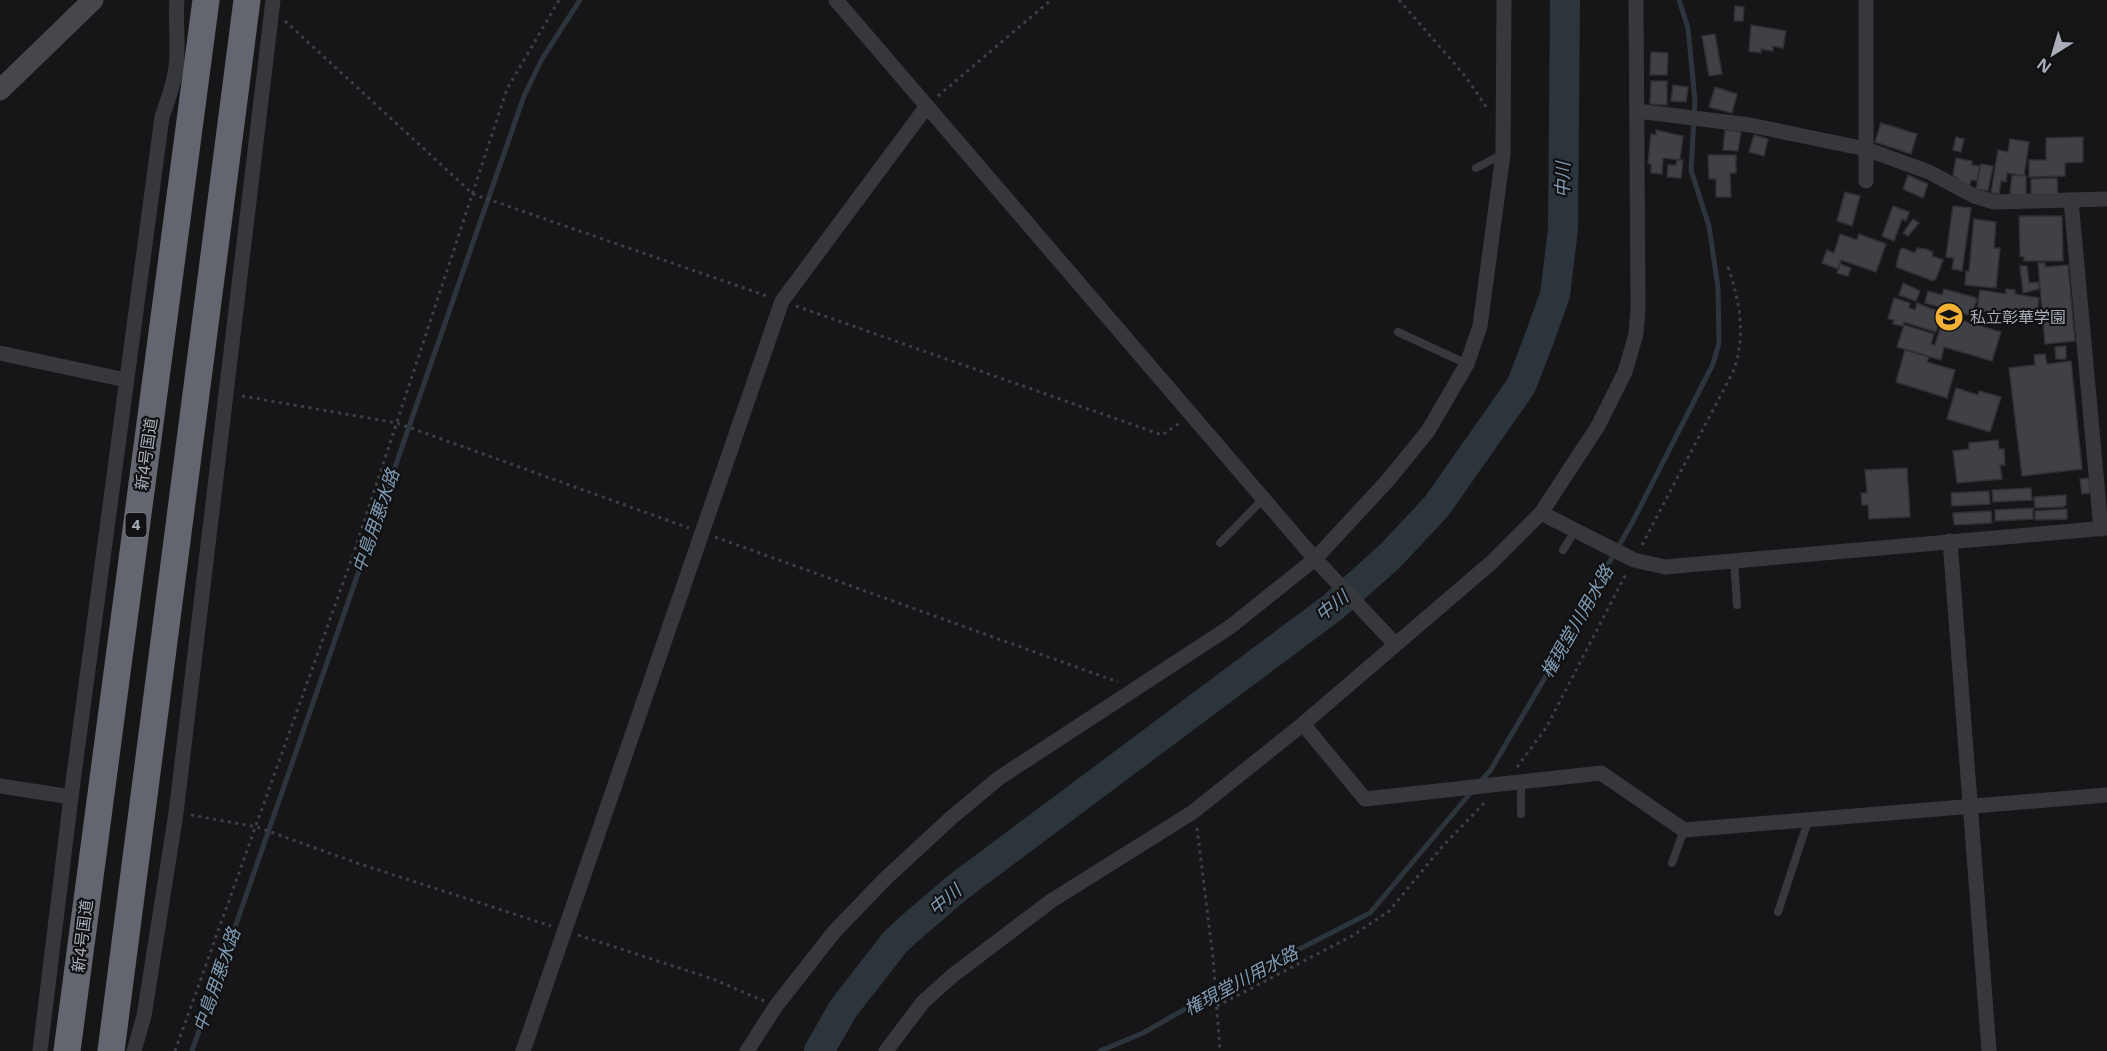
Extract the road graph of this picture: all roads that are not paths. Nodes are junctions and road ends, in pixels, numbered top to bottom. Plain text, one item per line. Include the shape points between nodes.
1 (93, 0) edge
2 (177, 0) edge
3 (206, 0) edge
4 (247, 0) edge
5 (836, 0) edge
6 (1504, 0) edge
7 (1636, 0) edge
8 (1866, 0) edge
9 (273, 5) edge
10 (186, 66) junction
11 (0, 90) edge
12 (927, 106) junction
13 (1637, 111) junction
14 (1866, 149) junction
15 (1503, 154) junction
16 (1476, 168) dead end
17 (1866, 181) dead end
18 (2107, 199) edge
19 (2071, 200) junction
20 (1398, 332) dead end
21 (0, 354) edge
22 (1467, 364) junction
23 (126, 380) junction
24 (1263, 499) junction
25 (1541, 513) junction
26 (2104, 528) edge
27 (1575, 531) junction
28 (1950, 541) junction
29 (1220, 543) dead end
30 (1563, 550) dead end
31 (1734, 561) junction
32 (1320, 564) junction
33 (1737, 604) dead end
34 (1390, 639) junction
35 (1303, 724) junction
36 (1521, 782) junction
37 (0, 786) edge
38 (2107, 795) edge
39 (70, 797) junction
40 (1972, 805) junction
41 (1521, 814) dead end
42 (1808, 821) junction
43 (1684, 830) junction
44 (1672, 863) dead end
45 (1778, 912) dead end
46 (40, 1051) edge
47 (67, 1051) edge
48 (111, 1051) edge
49 (134, 1051) edge
50 (523, 1051) edge
51 (747, 1051) edge
52 (886, 1051) edge
53 (1989, 1051) edge

1 - 11 main road
2 - 10 street via 175,22
3 - 10 highway, 新4号国道 / 4
4 - 48 highway
5 - 12 street
6 - 15 street
7 - 13 street
8 - 14 street
9 - 49 street via 176,813 144,1016
10 - 23 street via 162,117
10 - 47 highway, 新4号国道 / 4
12 - 24 street
12 - 50 street via 782,301
13 - 14 street via 1750,125
13 - 25 street via 1636,334 1617,392
14 - 17 street
14 - 19 street via 1994,202
15 - 16 lane
15 - 22 street via 1480,326
18 - 19 street
19 - 26 street
20 - 22 lane
21 - 23 street
22 - 32 street via 1422,439
23 - 39 street
24 - 29 lane
24 - 32 street
25 - 27 street
25 - 34 street via 1492,562
26 - 28 street
27 - 30 lane
27 - 31 street via 1634,560 1665,567
28 - 31 street
28 - 40 street
31 - 33 lane
32 - 34 street
32 - 51 street via 999,778 951,818 834,932 776,1006
34 - 35 street
35 - 36 street via 1365,799
35 - 52 street via 1193,812 1051,901 952,976 923,1002
36 - 41 lane
36 - 43 street via 1601,773
37 - 39 street
38 - 40 street
39 - 46 street
40 - 42 street
40 - 53 street
42 - 43 street
42 - 45 lane
43 - 44 lane

